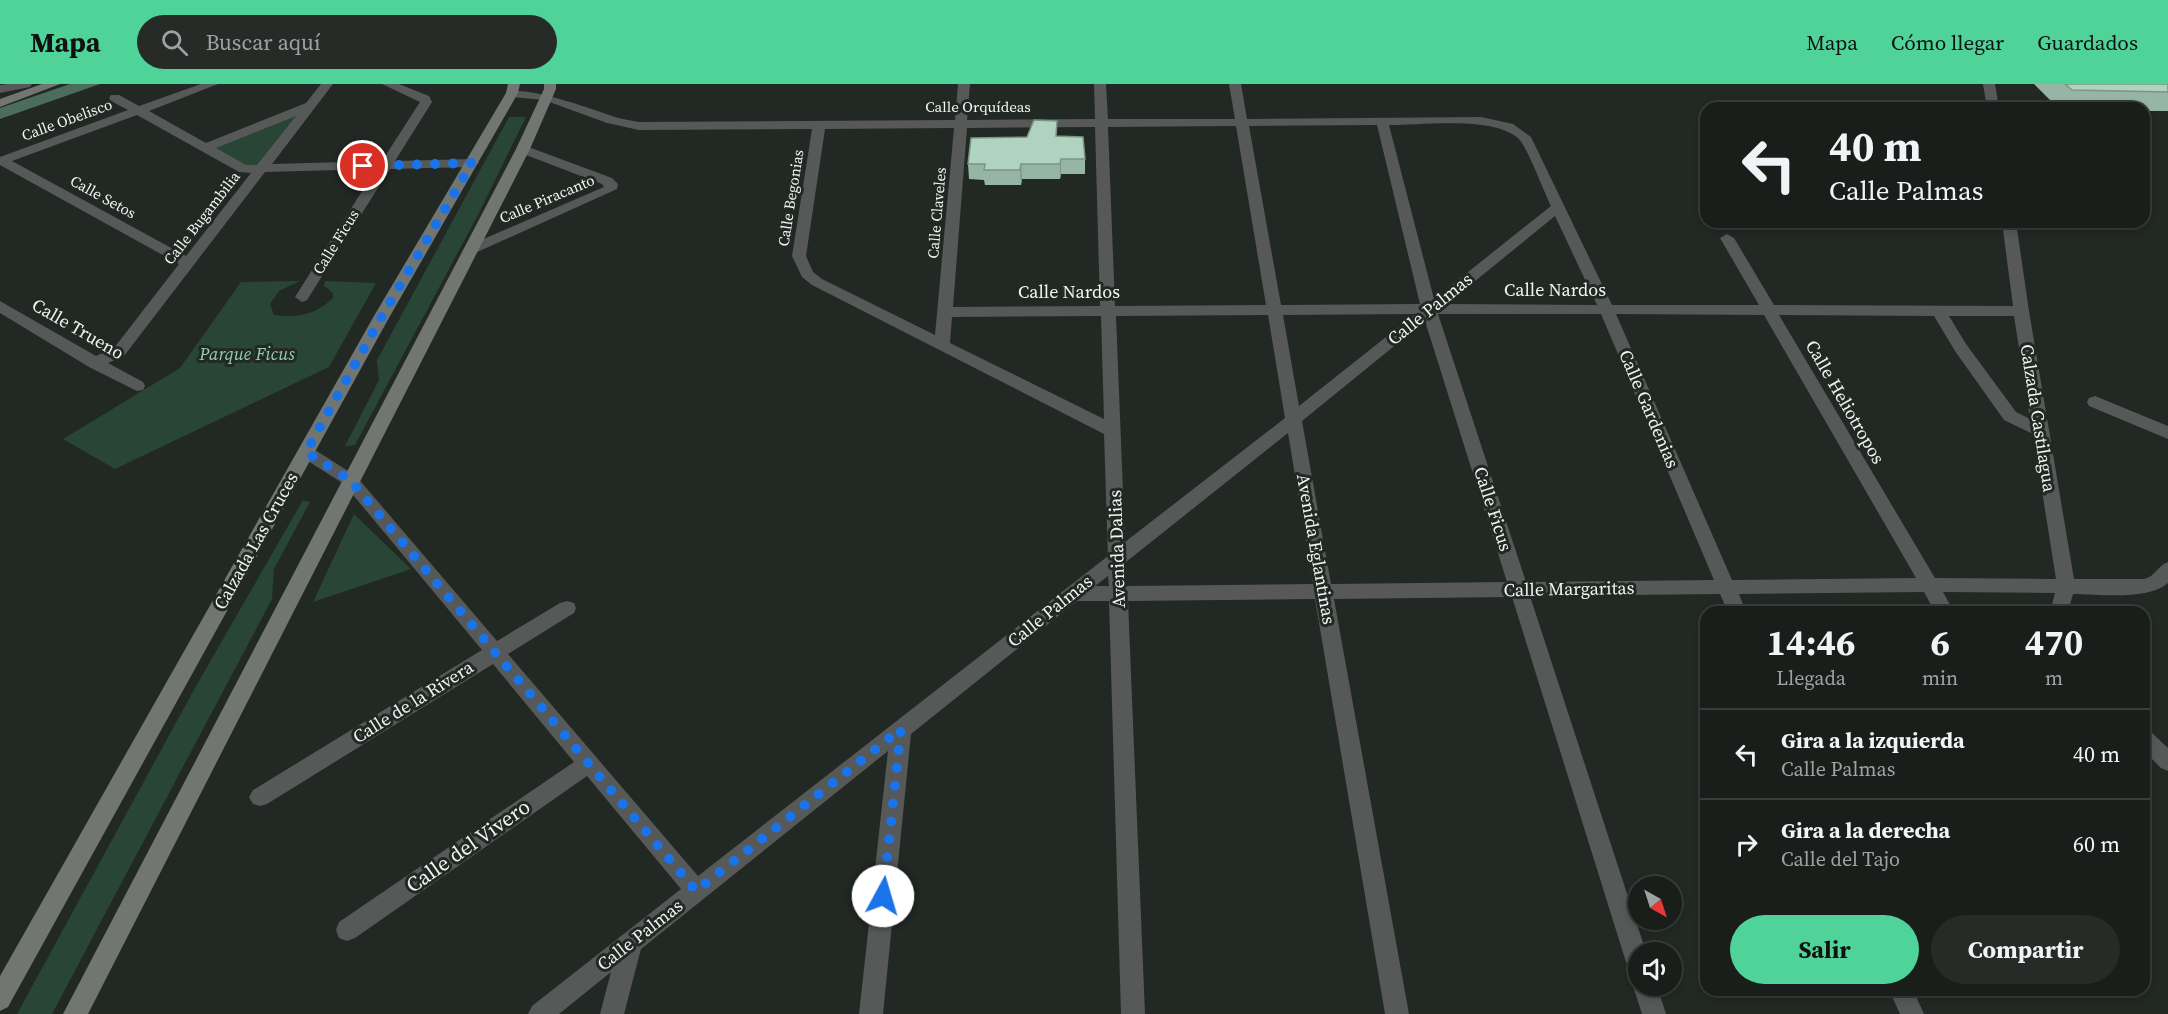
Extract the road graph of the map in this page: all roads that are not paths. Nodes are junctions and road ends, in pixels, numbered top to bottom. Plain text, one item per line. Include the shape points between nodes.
1 (26, 84) edge
2 (54, 84) edge
3 (212, 84) edge
4 (327, 84) edge
5 (388, 84) edge
6 (964, 84) edge
7 (1100, 84) edge
8 (1235, 84) edge
9 (1989, 84) edge
10 (513, 88) edge
11 (0, 89) edge
12 (548, 90) edge
13 (115, 98) dead end
14 (1992, 102) edge
15 (0, 103) edge
16 (310, 105) junction
17 (138, 111) junction
18 (1242, 122) junction
19 (1383, 122) junction
20 (1101, 123) junction
21 (960, 124) junction
22 (819, 125) junction
23 (1519, 132) joint
24 (205, 148) junction
25 (523, 148) junction
26 (1, 161) edge
27 (472, 163) junction
28 (384, 166) junction
29 (261, 170) junction
30 (1558, 207) junction
31 (2010, 228) edge
32 (1727, 238) dead end
33 (470, 250) junction
34 (188, 263) junction
35 (302, 297) dead end
36 (0, 306) edge
37 (1429, 309) junction
38 (1274, 310) junction
39 (1607, 310) junction
40 (1108, 311) junction
41 (1770, 311) junction
42 (1939, 311) junction
43 (2021, 311) junction
44 (945, 312) junction
45 (942, 345) junction
46 (95, 363) junction
47 (137, 386) dead end
48 (2095, 402) dead end
49 (1293, 420) junction
50 (2039, 430) junction
51 (1113, 431) junction
52 (2168, 433) edge
53 (306, 452) junction
54 (350, 480) junction
55 (1116, 558) junction
56 (2168, 569) edge
57 (1930, 585) junction
58 (2066, 586) junction
59 (1726, 587) junction
60 (1519, 589) junction
61 (1323, 592) junction
62 (1071, 594) junction
63 (1119, 594) junction
64 (1734, 606) edge
65 (1942, 606) edge
66 (2061, 606) edge
67 (567, 608) dead end
68 (495, 652) junction
69 (901, 729) junction
70 (2150, 744) edge
71 (2168, 762) edge
72 (589, 763) junction
73 (260, 797) dead end
74 (696, 891) junction
75 (347, 930) dead end
76 (631, 942) junction
77 (1632, 942) edge
78 (1648, 996) edge
79 (1904, 996) edge
80 (0, 999) edge
81 (75, 1014) edge
82 (540, 1014) edge
83 (612, 1014) edge
84 (871, 1014) edge
85 (1133, 1014) edge
86 (1397, 1014) edge
87 (1654, 1014) edge
88 (1912, 1014) edge

1 - 11 street
2 - 15 street
3 - 17 street, Calle Obelisco
4 - 16 street, Calle Bugambilia
5 - 28 street, Calle Ficus via 426,102
6 - 21 street, Calle Claveles
7 - 20 street, Avenida Dalias
8 - 18 street, Avenida Eglantinas
9 - 14 street
10 - 12 street, Calle Orquídeas
10 - 27 street, Calzada Las Cruces
12 - 22 street, Calle Orquídeas via 611,120 639,126
12 - 25 street
13 - 17 street
16 - 24 street
16 - 29 street, Calle Bugambilia
17 - 24 street
17 - 26 street, Calle Obelisco
18 - 19 street, Calle Orquídeas
18 - 20 street, Calle Orquídeas
18 - 38 street, Avenida Eglantinas
19 - 23 street, Calle Orquídeas via 1481,121
19 - 37 street, Calle Ficus
20 - 21 street, Calle Orquídeas
20 - 40 street, Avenida Dalias
21 - 22 street, Calle Orquídeas
21 - 44 street, Calle Claveles
22 - 45 street, Calle Begonias via 799,256 807,274
23 - 30 street, Calle Gardenias via 1525,137
24 - 29 street via 237,166
25 - 33 street
25 - 33 street, Calle Piracanto via 607,181 610,189
26 - 34 street, Calle Setos
27 - 28 street
27 - 53 street, Calzada Las Cruces
28 - 29 street
28 - 35 street, Calle Ficus
29 - 34 street, Calle Bugambilia
30 - 37 street, Calle Palmas
30 - 39 street, Calle Gardenias
31 - 43 street, Calzada Castilagua
32 - 41 street, Calle Heliotropos
33 - 54 street
34 - 46 street, Calle Bugambilia via 119,352
36 - 46 street, Calle Trueno
37 - 38 street, Calle Nardos
37 - 39 street, Calle Nardos
37 - 49 street, Calle Palmas
37 - 60 street, Calle Ficus
38 - 40 street, Calle Nardos
38 - 49 street, Avenida Eglantinas
39 - 41 street, Calle Nardos
39 - 59 street, Calle Gardenias
40 - 44 street, Calle Nardos
40 - 51 street, Avenida Dalias
41 - 42 street, Calle Nardos
41 - 57 street, Calle Heliotropos
42 - 43 street, Calle Nardos
42 - 50 street via 2010,416
43 - 50 street, Calzada Castilagua
44 - 45 street, Calle Claveles
45 - 51 street
46 - 47 street, Calle Trueno
48 - 52 street
49 - 55 street, Calle Palmas
49 - 61 street, Avenida Eglantinas
50 - 58 street, Calzada Castilagua
51 - 55 street, Avenida Dalias
53 - 54 street
53 - 80 street, Calzada Las Cruces
54 - 68 street
54 - 81 street
55 - 62 street, Calle Palmas
55 - 63 street, Avenida Dalias
56 - 58 street, Calle Margaritas via 2154,585
57 - 58 street, Calle Margaritas
57 - 59 street, Calle Margaritas
57 - 65 street, Calle Heliotropos
58 - 66 street, Calzada Castilagua
59 - 60 street, Calle Margaritas
59 - 64 street, Calle Gardenias
60 - 61 street, Calle Margaritas
60 - 77 street, Calle Ficus
61 - 63 street, Calle Margaritas
61 - 86 street, Avenida Eglantinas
62 - 63 street, Calle Margaritas
62 - 69 street, Calle Palmas
63 - 85 street, Avenida Dalias
67 - 68 street, Calle de la Rivera
68 - 72 street
68 - 73 street, Calle de la Rivera
69 - 74 street, Calle Palmas
69 - 84 street
70 - 71 street
72 - 74 street
72 - 75 street, Calle del Vivero
74 - 76 street, Calle Palmas
76 - 82 street, Calle Palmas
76 - 83 street
78 - 87 street
79 - 88 street

